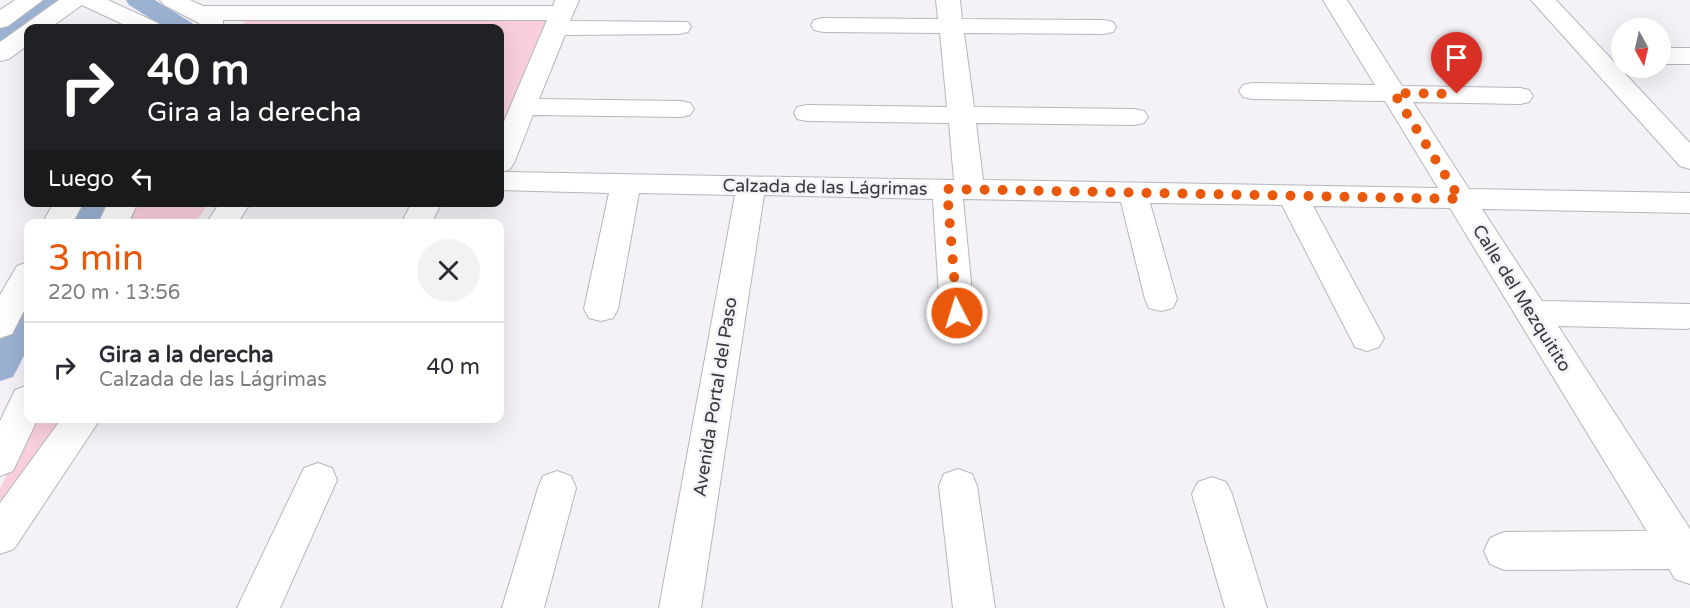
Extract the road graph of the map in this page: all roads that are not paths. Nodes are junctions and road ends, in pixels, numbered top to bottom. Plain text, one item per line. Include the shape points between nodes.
1 (31, 0) edge
2 (74, 0) edge
3 (88, 0) edge
4 (1335, 0) edge
5 (1543, 0) edge
6 (326, 7) edge
7 (485, 7) edge
8 (192, 10) edge
9 (950, 13) edge
10 (561, 14) edge
11 (0, 21) edge
12 (41, 24) edge
13 (140, 24) edge
14 (823, 25) dead end
15 (679, 27) dead end
16 (1104, 27) dead end
17 (24, 37) edge
18 (0, 54) edge
19 (1593, 55) junction
20 (1611, 55) edge
21 (1671, 56) edge
22 (1690, 56) edge
23 (1252, 91) dead end
24 (1394, 93) junction
25 (1520, 96) dead end
26 (523, 107) junction
27 (681, 109) dead end
28 (807, 113) dead end
29 (962, 117) junction
30 (1134, 117) dead end
31 (504, 153) edge
32 (1690, 160) edge
33 (504, 181) edge
34 (626, 183) junction
35 (750, 186) junction
36 (958, 190) junction
37 (1133, 193) junction
38 (1292, 195) junction
39 (1460, 199) junction
40 (1690, 203) edge
41 (24, 281) edge
42 (1161, 299) dead end
43 (601, 309) dead end
44 (957, 313) dead end
45 (1532, 313) junction
46 (1687, 316) dead end
47 (0, 325) edge
48 (1367, 338) dead end
49 (24, 409) edge
50 (79, 423) edge
51 (0, 460) edge
52 (318, 480) dead end
53 (958, 486) dead end
54 (557, 488) dead end
55 (1212, 494) dead end
56 (0, 536) edge
57 (1504, 551) dead end
58 (1687, 555) edge
59 (258, 608) edge
60 (523, 608) edge
61 (681, 608) edge
62 (974, 608) edge
63 (1246, 608) edge

1 - 11 street
2 - 12 street
3 - 13 street
4 - 24 street, Calle del Mezquitito
5 - 19 street
6 - 7 street
6 - 8 street
7 - 10 street
9 - 14 street
9 - 16 street
9 - 29 street
10 - 15 street
10 - 26 street
17 - 18 street
19 - 20 street
19 - 32 street
21 - 22 street
23 - 24 street
24 - 25 street
24 - 39 street, Calle del Mezquitito
26 - 27 street
26 - 31 street
28 - 29 street
29 - 30 street
29 - 36 street
33 - 34 street, Calzada de las Lágrimas
34 - 35 street, Calzada de las Lágrimas
34 - 43 street
35 - 36 street, Calzada de las Lágrimas
35 - 61 street, Avenida Portal del Paso
36 - 37 street, Calzada de las Lágrimas
36 - 44 street
37 - 38 street, Calzada de las Lágrimas
37 - 42 street
38 - 39 street, Calzada de las Lágrimas
38 - 48 street
39 - 40 street, Calzada de las Lágrimas
39 - 45 street, Calle del Mezquitito
41 - 47 street
45 - 46 street
45 - 58 street, Calle del Mezquitito
49 - 51 street
50 - 56 street
52 - 59 street
53 - 62 street
54 - 60 street
55 - 63 street
57 - 58 street

